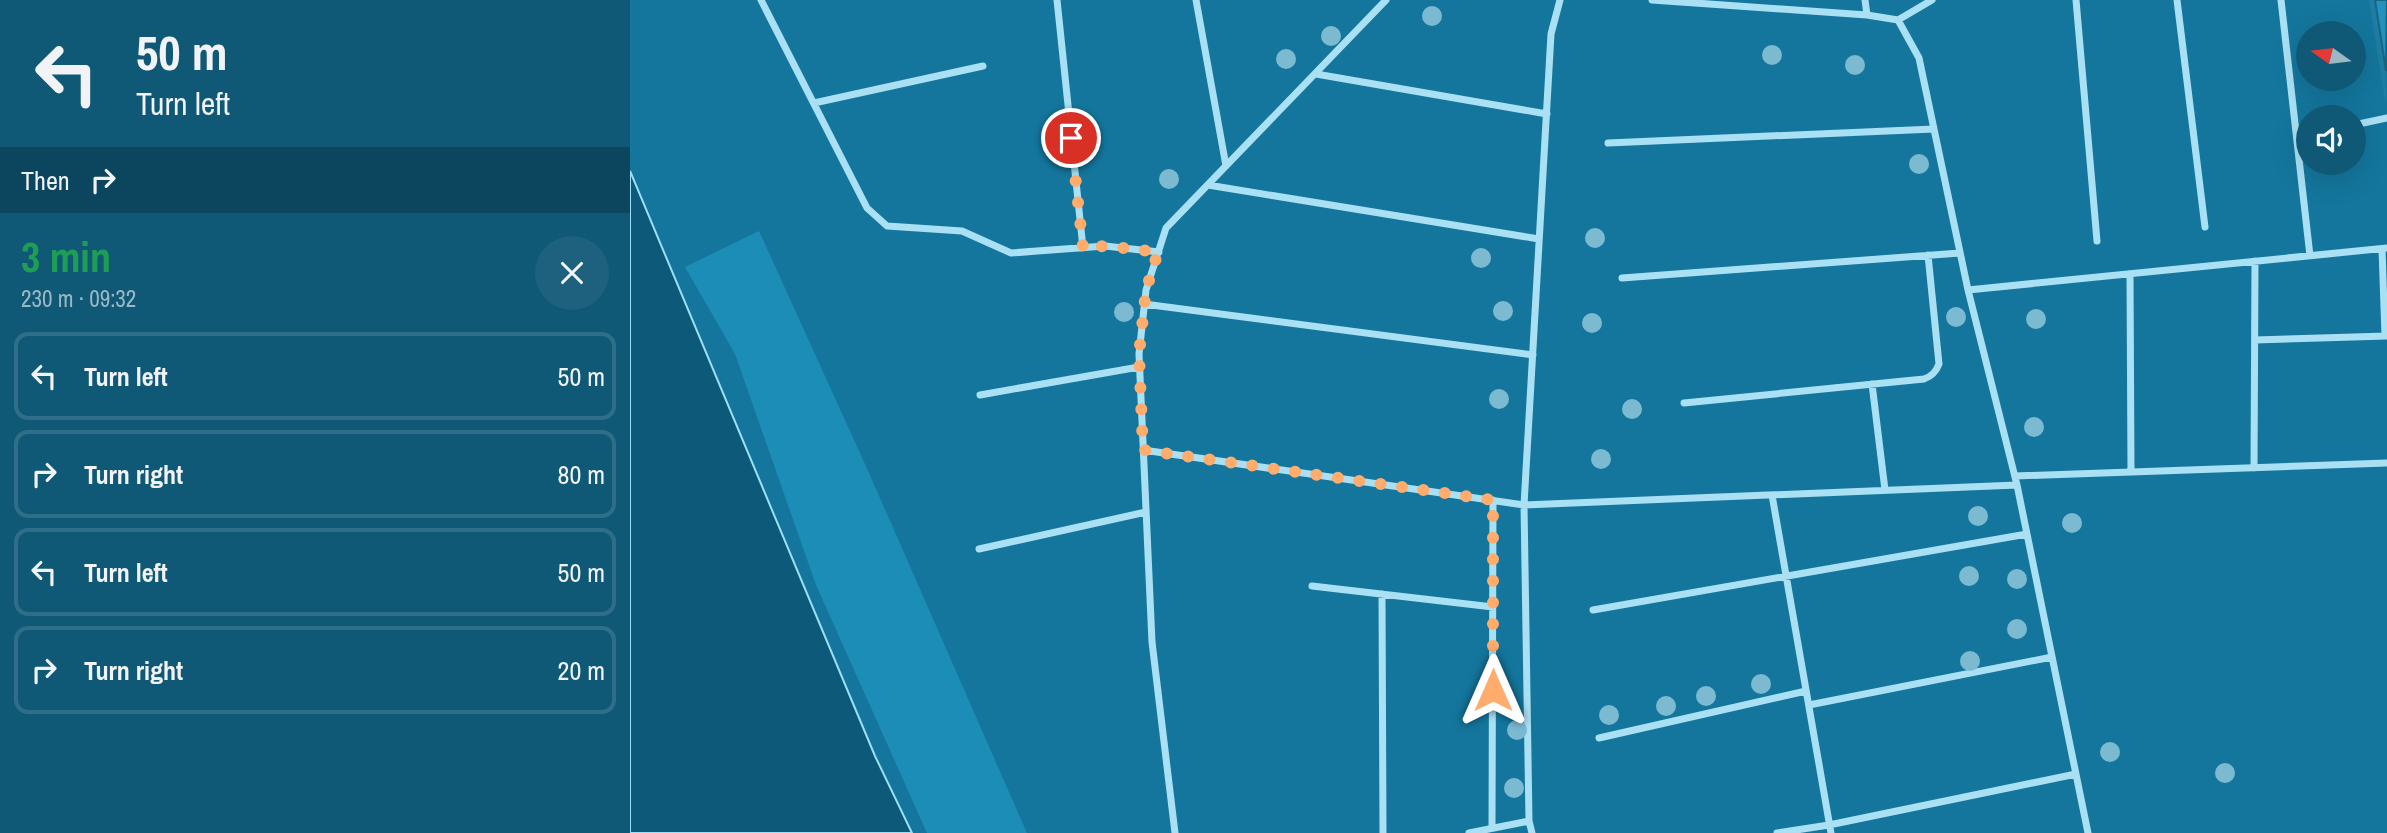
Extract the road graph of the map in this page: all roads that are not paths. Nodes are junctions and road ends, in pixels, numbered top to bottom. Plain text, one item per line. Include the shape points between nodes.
1 (761, 0) edge
2 (1057, 0) edge
3 (1196, 0) edge
4 (1386, 0) edge
5 (1560, 0) edge
6 (1651, 0) edge
7 (1865, 0) edge
8 (1932, 0) edge
9 (2076, 0) edge
10 (2177, 0) edge
11 (2281, 0) edge
12 (1766, 4) edge
13 (1867, 15) junction
14 (1898, 20) junction
15 (983, 66) dead end
16 (1316, 74) junction
17 (814, 103) junction
18 (1547, 114) junction
19 (2387, 118) edge
20 (2366, 122) edge
21 (1934, 129) junction
22 (1608, 143) dead end
23 (1226, 166) junction
24 (1208, 185) junction
25 (2205, 227) dead end
26 (1539, 239) junction
27 (2097, 241) dead end
28 (1083, 248) junction
29 (2384, 249) edge
30 (1158, 252) junction
31 (1960, 253) junction
32 (1928, 255) junction
33 (2310, 256) junction
34 (2255, 261) junction
35 (2130, 274) junction
36 (1622, 278) dead end
37 (1968, 290) junction
38 (1144, 304) junction
39 (2386, 336) edge
40 (2255, 340) junction
41 (1533, 355) junction
42 (1139, 367) junction
43 (1872, 384) junction
44 (980, 395) dead end
45 (1684, 403) dead end
46 (1143, 450) junction
47 (2387, 464) edge
48 (2254, 468) junction
49 (2131, 472) junction
50 (2016, 481) junction
51 (1885, 490) junction
52 (1772, 495) junction
53 (1493, 500) junction
54 (1524, 505) junction
55 (1146, 512) junction
56 (2027, 534) junction
57 (979, 549) dead end
58 (1786, 575) junction
59 (1312, 586) dead end
60 (1381, 594) junction
61 (1493, 607) junction
62 (1593, 610) dead end
63 (2052, 657) junction
64 (1806, 691) junction
65 (1809, 705) junction
66 (1599, 738) dead end
67 (2076, 774) junction
68 (1529, 821) junction
69 (1492, 828) junction
70 (1830, 829) edge
71 (1175, 833) edge
72 (1383, 833) edge
73 (1469, 833) edge
74 (1532, 833) edge
75 (1777, 833) edge
76 (2088, 833) edge

1 - 17 street
2 - 28 street
3 - 23 street
4 - 16 street
5 - 18 street via 1551,34
6 - 12 street
7 - 13 street
8 - 14 street
9 - 27 street
10 - 25 street
11 - 33 street
12 - 13 street
13 - 14 street
14 - 21 street via 1919,58
15 - 17 street
16 - 18 street
16 - 23 street
17 - 28 street via 867,208 887,226 962,231 1011,253
18 - 26 street
19 - 20 street
21 - 22 street
21 - 31 street
23 - 24 street
24 - 26 street
24 - 30 street via 1167,228
26 - 41 street
28 - 30 street
29 - 33 street
29 - 39 street
30 - 38 street
31 - 32 street
31 - 37 street
32 - 36 street
32 - 43 street via 1937,370 1924,379
33 - 34 street
34 - 35 street
34 - 40 street
35 - 37 street
35 - 49 street
37 - 50 street
38 - 41 street
38 - 42 street
39 - 40 street
40 - 48 street
41 - 54 street
42 - 44 street
42 - 46 street
43 - 45 street
43 - 51 street
46 - 53 street
46 - 55 street
47 - 48 street
48 - 49 street
49 - 50 street
50 - 51 street
50 - 56 street
51 - 52 street
52 - 54 street
52 - 58 street
53 - 54 street
53 - 61 street
54 - 68 street
55 - 57 street
55 - 71 street via 1152,642
56 - 58 street
56 - 63 street
58 - 62 street
58 - 64 street
59 - 60 street
60 - 61 street
60 - 72 street
61 - 69 street
63 - 65 street
63 - 67 street
64 - 65 street
64 - 66 street
65 - 70 street
67 - 70 street
67 - 76 street
68 - 69 street
68 - 74 street
69 - 73 street
70 - 75 street

